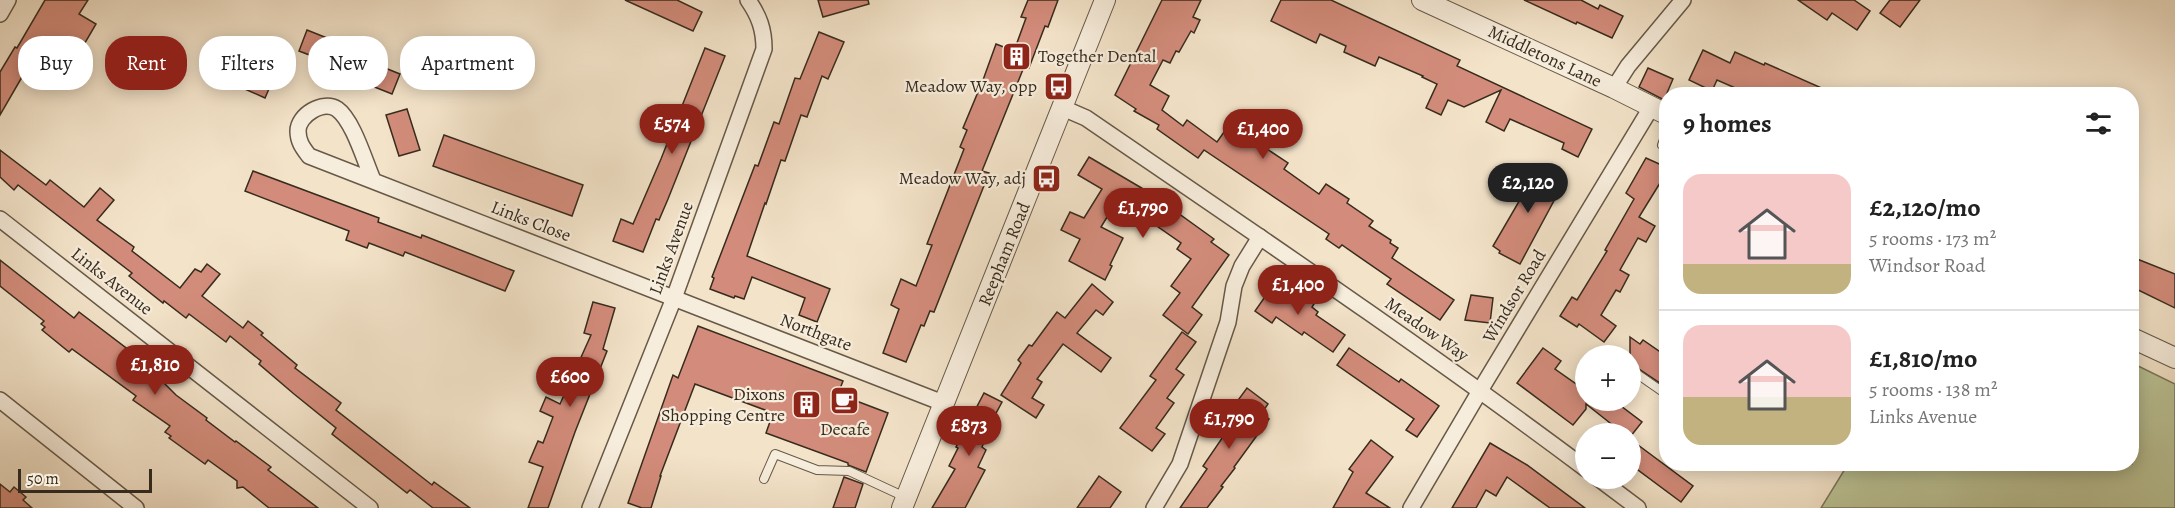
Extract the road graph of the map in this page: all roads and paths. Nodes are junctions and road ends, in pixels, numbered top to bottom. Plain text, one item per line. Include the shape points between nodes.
1 (8, 0) edge
2 (748, 0) edge
3 (1105, 0) edge
4 (1422, 0) edge
5 (1683, 0) edge
6 (0, 14) edge
7 (1614, 88) junction
8 (1063, 108) junction
9 (1659, 110) edge
10 (373, 180) junction
11 (0, 219) edge
12 (1260, 237) junction
13 (674, 298) junction
14 (2139, 341) edge
15 (2175, 358) edge
16 (1641, 377) edge
17 (1659, 389) edge
18 (1480, 390) junction
19 (0, 400) edge
20 (943, 403) junction
21 (1575, 461) edge
22 (764, 479) dead end
23 (1613, 489) edge
24 (904, 503) edge
25 (136, 508) edge
26 (370, 508) edge
27 (590, 508) edge
28 (1154, 508) edge
29 (1412, 508) edge
30 (1638, 508) edge

1 - 6 street
2 - 13 street, Links Avenue via 764,30 764,49
3 - 8 street, Reepham Road
4 - 7 street, Middletons Lane
5 - 7 street
7 - 9 street, Middletons Lane
8 - 12 street, Meadow Way via 1086,118
8 - 20 street, Reepham Road
9 - 18 street, Windsor Road
10 - 10 street, Links Close via 309,156 300,144 298,129 302,120 322,106 335,108 346,118
10 - 13 street, Links Close
11 - 26 street, Links Avenue
12 - 18 street, Meadow Way
12 - 28 street via 1234,286 1228,322 1180,464
13 - 20 street, Northgate
13 - 27 street, Links Avenue
14 - 15 street
16 - 17 lane
18 - 21 street, Meadow Way
18 - 29 street, Windsor Road
19 - 25 street
20 - 24 street, Reepham Road
22 - 24 lane via 775,454 817,470 849,471
23 - 30 street

